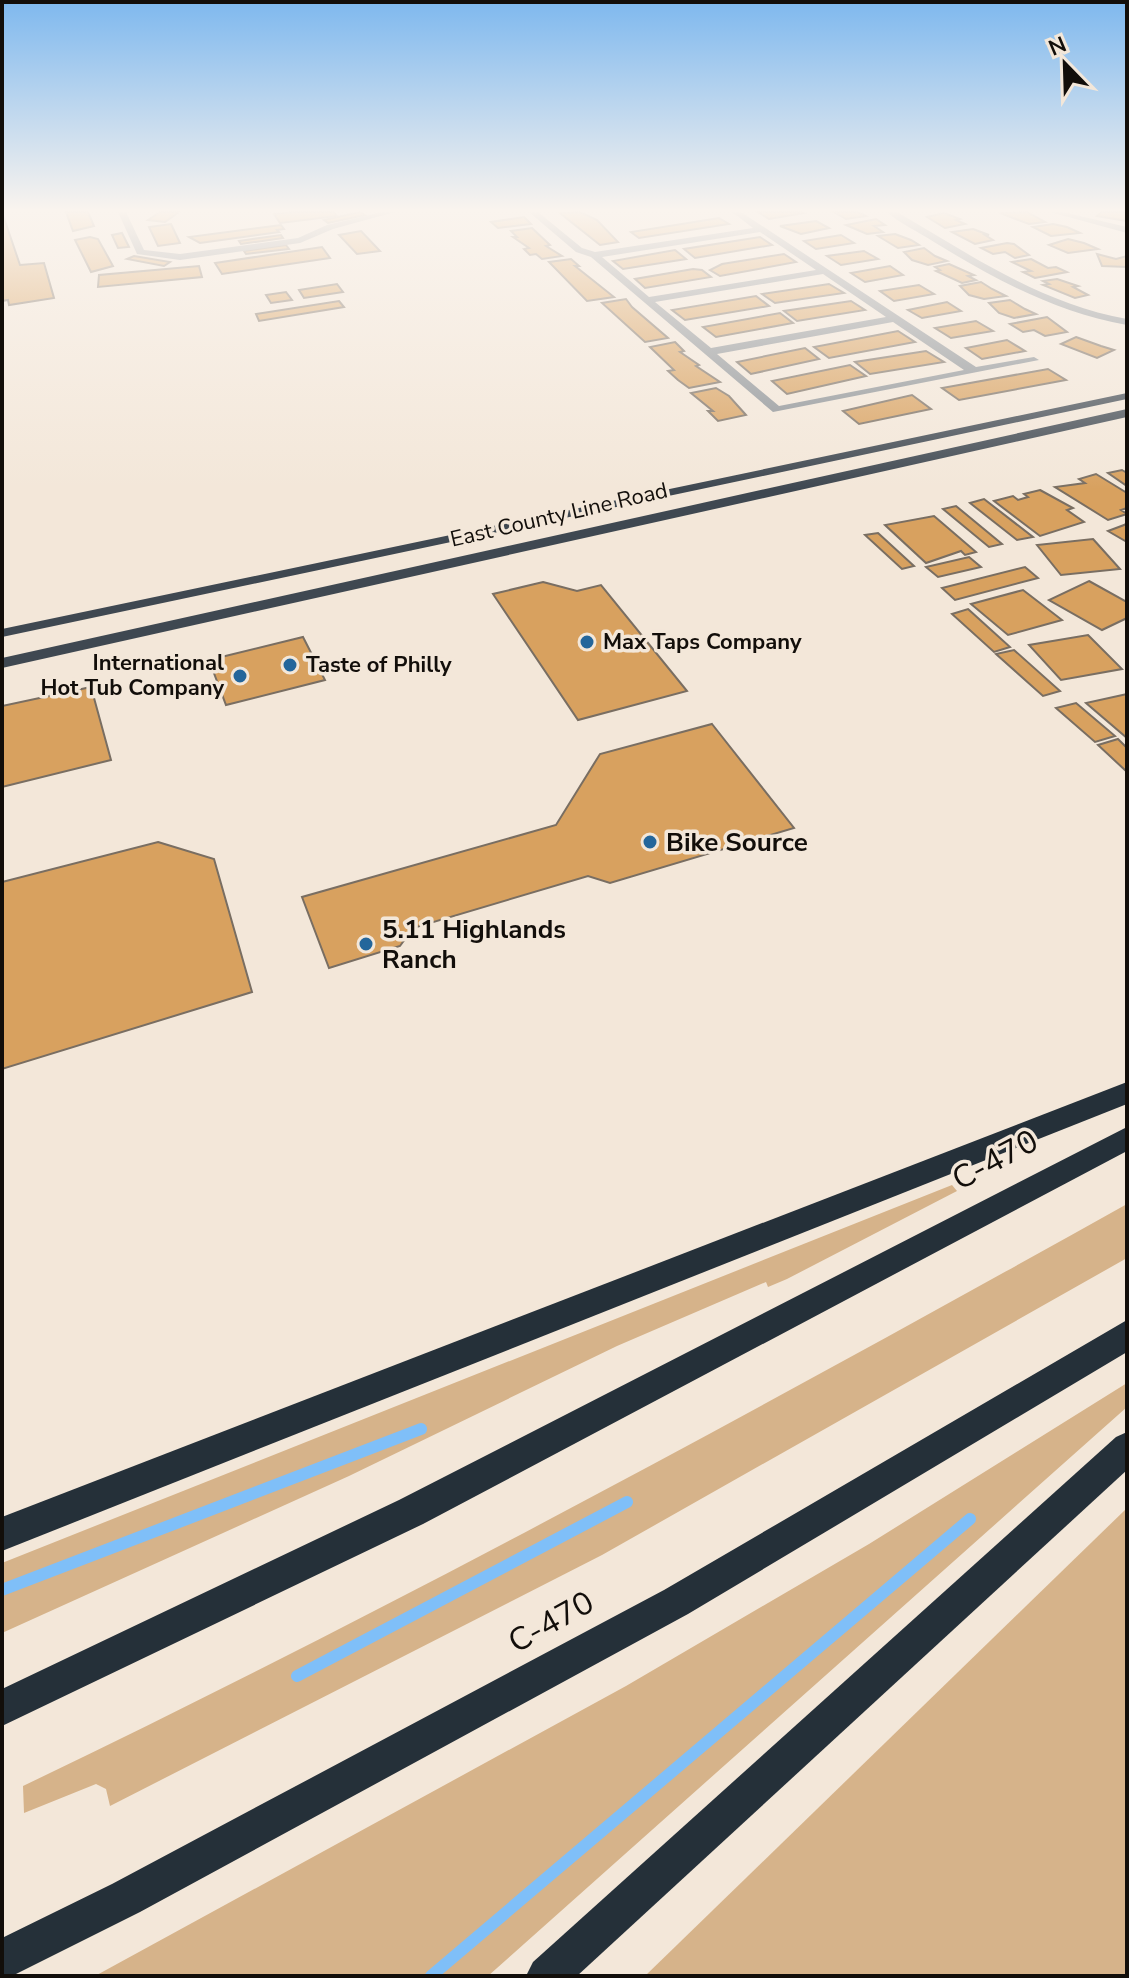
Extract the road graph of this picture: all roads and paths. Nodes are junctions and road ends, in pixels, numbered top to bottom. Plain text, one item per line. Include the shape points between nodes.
1 (652, 304) edge
2 (875, 304) edge
3 (1053, 304) edge
4 (896, 318) junction
5 (1127, 322) edge
6 (708, 352) junction
7 (1034, 360) dead end
8 (974, 371) junction
9 (1127, 396) edge
10 (1127, 413) edge
11 (2, 633) edge
12 (2, 663) edge
13 (1127, 1093) edge
14 (1127, 1138) edge
15 (1127, 1335) edge
16 (1127, 1448) edge
17 (2, 1534) edge
18 (2, 1708) edge
19 (2, 1960) edge
20 (547, 1976) edge

1 - 6 street
2 - 4 street
3 - 5 street via 1108,326
4 - 6 street
4 - 8 street
6 - 8 street via 777,410
7 - 8 street
9 - 11 main road, East County Line Road
10 - 12 main road, East County Line Road
13 - 17 highway
14 - 18 highway, C-470 via 411,1512
15 - 19 highway, C-470 via 676,1602
16 - 20 highway

